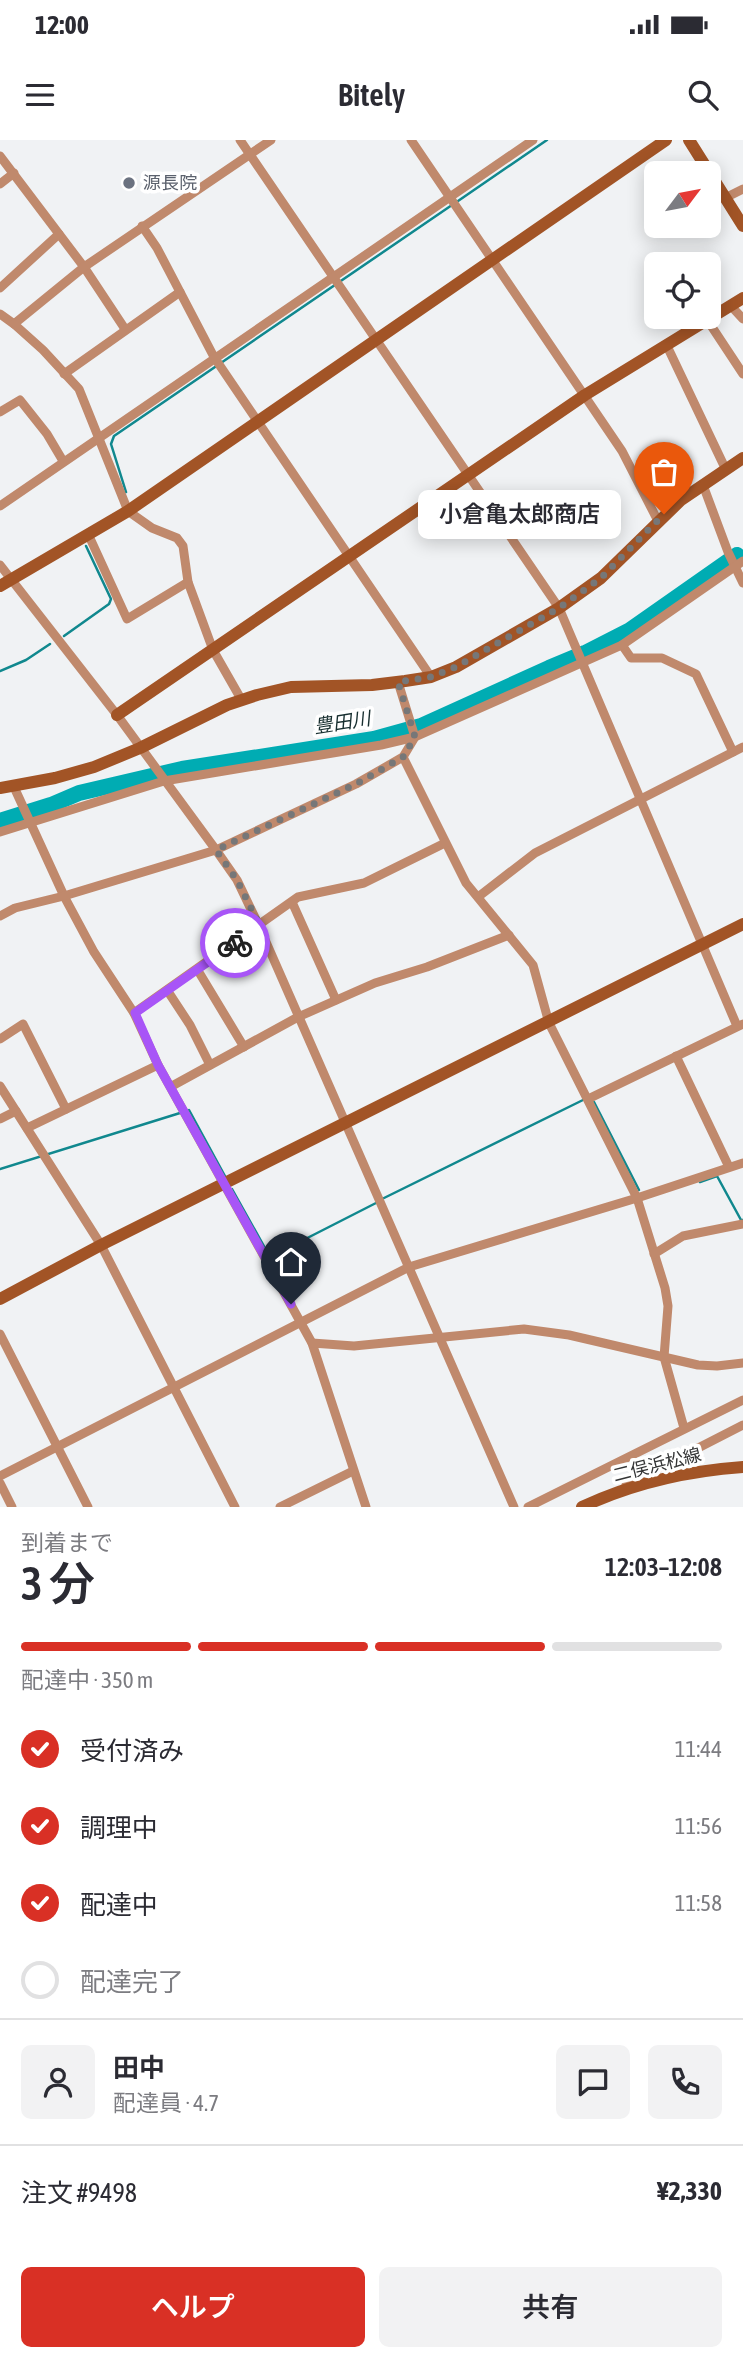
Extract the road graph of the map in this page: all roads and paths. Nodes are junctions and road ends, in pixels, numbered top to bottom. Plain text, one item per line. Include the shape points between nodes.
1 (240, 140) edge
2 (271, 140) edge
3 (411, 140) edge
4 (532, 140) edge
5 (666, 140) edge
6 (689, 140) edge
7 (249, 155) junction
8 (0, 156) edge
9 (13, 173) junction
10 (0, 184) edge
11 (743, 189) edge
12 (451, 197) junction
13 (725, 198) junction
14 (142, 226) junction
15 (743, 226) edge
16 (59, 234) junction
17 (493, 259) junction
18 (83, 267) junction
19 (333, 278) junction
20 (0, 288) edge
21 (180, 292) junction
22 (743, 298) edge
23 (731, 306) junction
24 (721, 313) edge
25 (0, 314) edge
26 (743, 319) edge
27 (14, 324) junction
28 (125, 329) junction
29 (695, 329) edge
30 (713, 329) edge
31 (375, 340) junction
32 (667, 346) junction
33 (218, 362) junction
34 (64, 374) junction
35 (743, 374) edge
36 (585, 395) junction
37 (0, 412) edge
38 (257, 421) junction
39 (100, 437) junction
40 (743, 458) edge
41 (63, 461) junction
42 (726, 470) junction
43 (468, 475) junction
44 (703, 485) junction
45 (0, 506) edge
46 (128, 511) junction
47 (658, 521) junction
48 (89, 536) junction
49 (350, 556) junction
50 (738, 564) edge
51 (0, 565) edge
52 (188, 582) junction
53 (6, 583) edge
54 (743, 583) edge
55 (559, 608) junction
56 (622, 645) junction
57 (213, 649) junction
58 (582, 663) junction
59 (431, 677) junction
60 (398, 682) junction
61 (241, 699) junction
62 (117, 715) junction
63 (415, 737) junction
64 (743, 747) edge
65 (140, 748) junction
66 (733, 752) junction
67 (403, 757) junction
68 (163, 780) junction
69 (14, 787) junction
70 (0, 788) edge
71 (639, 799) junction
72 (30, 821) junction
73 (0, 832) edge
74 (445, 843) junction
75 (216, 850) junction
76 (64, 896) junction
77 (478, 897) junction
78 (292, 902) junction
79 (0, 916) edge
80 (743, 924) edge
81 (260, 926) junction
82 (509, 935) junction
83 (701, 945) junction
84 (197, 969) junction
85 (167, 989) junction
86 (336, 1000) junction
87 (135, 1013) junction
88 (298, 1017) junction
89 (549, 1023) junction
90 (740, 1025) edge
91 (0, 1038) edge
92 (244, 1047) junction
93 (676, 1056) junction
94 (158, 1065) junction
95 (210, 1065) junction
96 (0, 1086) edge
97 (172, 1086) junction
98 (588, 1099) junction
99 (66, 1109) junction
100 (16, 1111) junction
101 (0, 1119) edge
102 (345, 1124) junction
103 (27, 1128) junction
104 (743, 1163) edge
105 (730, 1167) junction
106 (225, 1185) junction
107 (637, 1198) junction
108 (743, 1224) edge
109 (101, 1245) junction
110 (654, 1254) junction
111 (409, 1267) junction
112 (0, 1298) edge
113 (302, 1323) junction
114 (0, 1334) edge
115 (439, 1336) junction
116 (312, 1343) junction
117 (664, 1357) junction
118 (743, 1363) edge
119 (171, 1387) junction
120 (743, 1400) edge
121 (743, 1425) edge
122 (684, 1428) junction
123 (57, 1446) junction
124 (743, 1467) edge
125 (354, 1471) junction
126 (0, 1476) edge
127 (0, 1483) edge
128 (603, 1497) junction
129 (12, 1507) edge
130 (88, 1507) edge
131 (235, 1507) edge
132 (280, 1507) edge
133 (366, 1507) edge
134 (514, 1507) edge
135 (528, 1507) edge
136 (582, 1507) edge

1 - 7 street
2 - 7 street
3 - 12 street
4 - 12 street
5 - 17 street
6 - 13 street
7 - 14 street
7 - 19 street
8 - 9 street
9 - 10 street
9 - 16 street
11 - 13 street
12 - 17 street
12 - 19 street
13 - 15 street
14 - 18 street
14 - 21 street
16 - 18 street
16 - 20 street
17 - 31 street
17 - 36 street
18 - 27 street
18 - 28 street
19 - 31 street
19 - 33 street
21 - 28 street
21 - 33 street
22 - 23 street
23 - 24 street
23 - 26 street
25 - 27 street
27 - 34 street
28 - 34 street
29 - 32 street
30 - 35 street
31 - 38 street
31 - 43 street
32 - 36 street
32 - 42 street
33 - 38 street
33 - 39 street
34 - 39 street via 79,389
36 - 43 street
36 - 47 street via 622,451
37 - 41 street via 20,400
38 - 46 street
38 - 49 street
39 - 41 street
39 - 46 street
40 - 42 street
41 - 45 street
42 - 44 street
43 - 49 street
43 - 55 street
44 - 47 street
44 - 50 street via 728,552
46 - 48 street
46 - 52 street via 177,538 183,546
47 - 55 street via 601,578
48 - 52 street via 127,619
48 - 53 street
49 - 57 street
49 - 59 street
50 - 54 street
50 - 56 street
51 - 53 street
52 - 57 street
53 - 62 street
55 - 58 street
55 - 59 street
56 - 58 street
56 - 66 street via 631,658 662,658 696,674
57 - 61 street
57 - 62 street
58 - 63 street
58 - 71 street
59 - 60 street
60 - 61 street via 290,687
60 - 63 street
61 - 65 street
62 - 65 street
63 - 67 street
63 - 68 street
64 - 66 street
65 - 68 street
65 - 69 street via 94,767
66 - 71 street
67 - 74 street
67 - 75 street
68 - 72 street
68 - 75 street
69 - 70 street
69 - 72 street
71 - 77 street via 535,853
71 - 83 street
72 - 73 street
72 - 76 street
74 - 77 street
74 - 78 street via 364,883
75 - 76 street
75 - 81 street
76 - 79 street
76 - 87 street via 94,953
77 - 82 street
78 - 81 street
78 - 86 street
80 - 83 street
81 - 84 street
81 - 88 street
82 - 86 street
82 - 89 street via 533,965
83 - 89 street
83 - 90 street
84 - 85 street
84 - 92 street
85 - 87 street
85 - 95 street
86 - 88 street
87 - 94 street
88 - 92 street
88 - 102 street
89 - 98 street
89 - 102 street
90 - 93 street
91 - 99 street via 23,1024
92 - 95 street
93 - 98 street
93 - 105 street
94 - 97 street
94 - 99 street
95 - 97 street
96 - 100 street
97 - 106 street
98 - 107 street
99 - 103 street
100 - 101 street
100 - 103 street
102 - 106 street
102 - 111 street
103 - 109 street
104 - 105 street
105 - 107 street
106 - 109 street
106 - 113 street
107 - 110 street
107 - 111 street
108 - 110 street via 683,1236
109 - 112 street
109 - 119 street
110 - 117 street via 668,1306
111 - 113 street
111 - 115 street
113 - 116 street
113 - 119 street
114 - 123 street
115 - 116 street via 355,1346
115 - 117 street via 524,1329
115 - 134 street
116 - 125 street
117 - 118 street via 698,1365
117 - 122 street
119 - 123 street
119 - 131 street
120 - 122 street
121 - 128 street
122 - 135 street
123 - 126 street
123 - 130 street
124 - 128 street, 二俣浜松線 via 652,1480
125 - 132 street
125 - 133 street
127 - 129 street
128 - 136 street, 二俣浜松線

